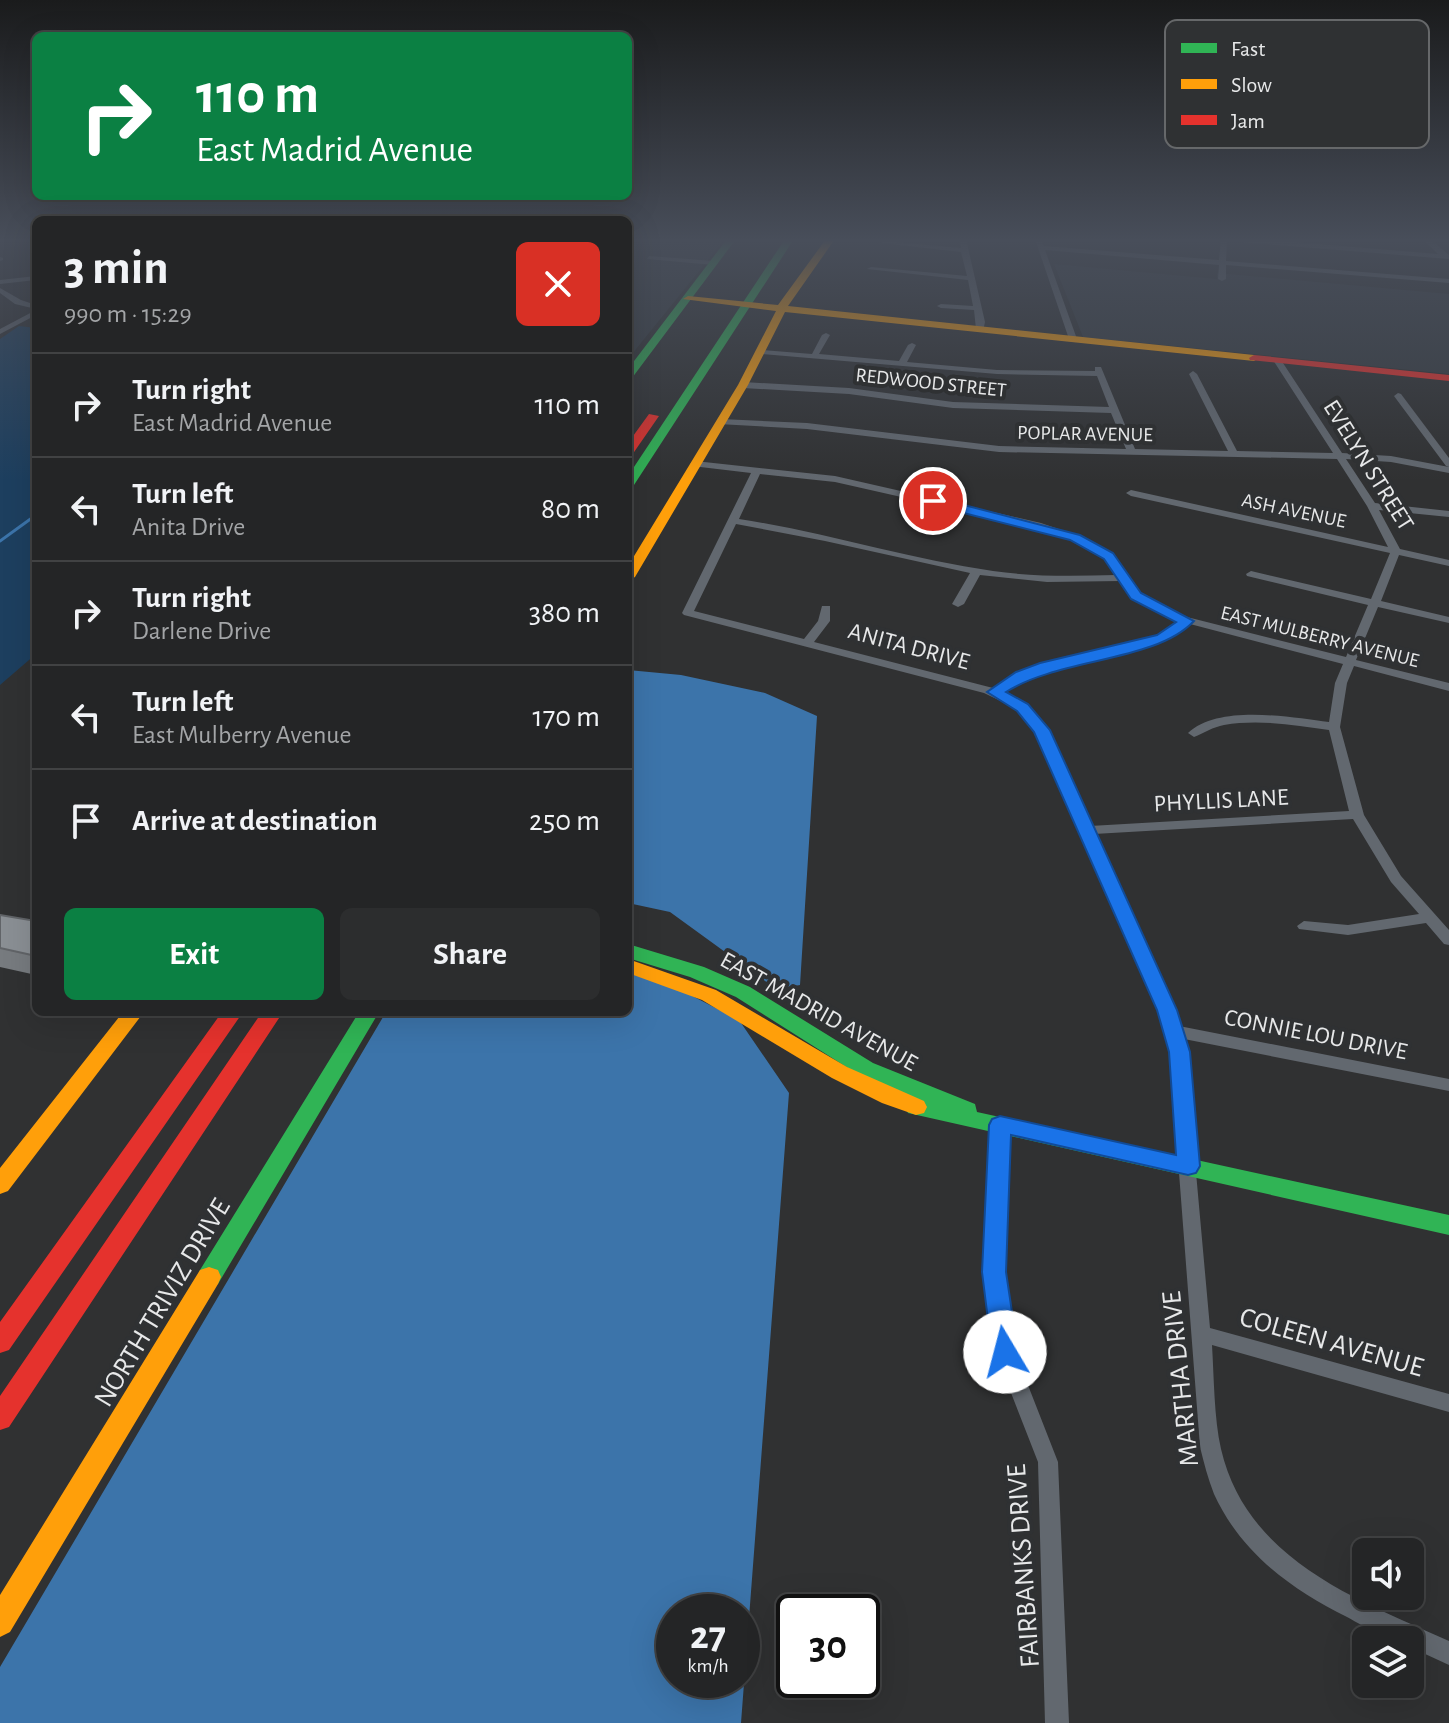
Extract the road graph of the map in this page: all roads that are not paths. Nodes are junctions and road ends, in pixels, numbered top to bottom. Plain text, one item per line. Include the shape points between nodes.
1 (21, 319) edge
2 (672, 319) edge
3 (726, 319) edge
4 (728, 319) edge
5 (778, 319) edge
6 (886, 319) edge
7 (979, 319) edge
8 (1066, 319) edge
9 (980, 329) junction
10 (0, 332) edge
11 (826, 335) dead end
12 (1073, 339) junction
13 (912, 345) dead end
14 (762, 352) junction
15 (815, 355) junction
16 (1277, 360) junction
17 (903, 362) junction
18 (632, 371) edge
19 (1193, 374) dead end
20 (1449, 378) edge
21 (743, 385) junction
22 (1398, 396) dead end
23 (1115, 410) junction
24 (721, 422) junction
25 (632, 447) edge
26 (999, 449) junction
27 (1131, 451) junction
28 (1229, 453) junction
29 (1339, 456) junction
30 (1002, 462) dead end
31 (695, 464) junction
32 (1449, 467) edge
33 (1232, 469) dead end
34 (757, 470) junction
35 (632, 478) edge
36 (1131, 493) dead end
37 (1372, 506) junction
38 (1449, 514) edge
39 (735, 521) junction
40 (1396, 551) junction
41 (1449, 563) edge
42 (632, 570) edge
43 (977, 571) junction
44 (1251, 574) dead end
45 (1121, 578) junction
46 (1376, 603) junction
47 (958, 604) dead end
48 (826, 608) dead end
49 (1449, 620) edge
50 (1187, 621) junction
51 (808, 642) junction
52 (1350, 662) junction
53 (1449, 687) edge
54 (994, 692) junction
55 (1334, 727) junction
56 (1194, 733) dead end
57 (1357, 815) junction
58 (1087, 830) junction
59 (1427, 918) junction
60 (1304, 926) dead end
61 (1449, 940) edge
62 (632, 952) edge
63 (632, 967) edge
64 (131, 1016) edge
65 (230, 1016) edge
66 (270, 1016) edge
67 (367, 1016) edge
68 (1174, 1031) junction
69 (1449, 1085) edge
70 (992, 1122) junction
71 (1188, 1166) junction
72 (0, 1185) edge
73 (1449, 1225) edge
74 (1201, 1334) junction
75 (0, 1342) edge
76 (1449, 1403) edge
77 (0, 1418) edge
78 (0, 1622) edge
79 (1449, 1653) edge
80 (1061, 1721) edge

1 - 10 street
2 - 18 main road
3 - 25 main road
4 - 35 main road
5 - 14 main road
6 - 9 main road
7 - 9 street
8 - 12 street
9 - 12 main road
11 - 15 street
12 - 16 main road
13 - 17 street
14 - 15 street
14 - 21 main road
15 - 17 street
16 - 20 main road
16 - 29 street, EVELYN STREET
17 - 23 street via 1099,370
19 - 28 street
21 - 23 street, REDWOOD STREET via 849,391 953,405
21 - 24 main road
22 - 32 street
23 - 27 street
24 - 26 street, POPLAR AVENUE via 807,426
24 - 31 main road
26 - 27 street, POPLAR AVENUE
26 - 30 street
27 - 28 street, POPLAR AVENUE
28 - 29 street, POPLAR AVENUE
28 - 33 street
29 - 32 street, POPLAR AVENUE
29 - 37 street, EVELYN STREET
31 - 34 street, EAST MULBERRY AVENUE
31 - 42 main road
34 - 39 street, ANITA DRIVE
34 - 45 street, EAST MULBERRY AVENUE via 842,480 1037,525 1109,556
36 - 40 street, ASH AVENUE
37 - 38 street
37 - 40 street, EVELYN STREET
39 - 43 street via 799,529
39 - 51 street, ANITA DRIVE via 688,613
40 - 41 street, ASH AVENUE
40 - 46 street, EVELYN STREET
43 - 45 street
43 - 47 street
44 - 46 street
45 - 50 street, EAST MULBERRY AVENUE via 1151,607
46 - 49 street
46 - 52 street, EVELYN STREET
48 - 51 street via 824,621
50 - 52 street, EAST MULBERRY AVENUE
50 - 54 street via 1162,639 1046,666
51 - 54 street, ANITA DRIVE
52 - 53 street, EAST MULBERRY AVENUE
52 - 55 street, EVELYN STREET via 1336,700
54 - 58 street, ANITA DRIVE via 1023,708 1039,726
55 - 56 street via 1242,720 1213,723
55 - 57 street, EVELYN STREET
57 - 58 street, PHYLLIS LANE
57 - 59 street, EVELYN STREET
58 - 68 street, ANITA DRIVE
59 - 60 street via 1340,931
59 - 61 street, EVELYN STREET
62 - 70 main road, EAST MADRID AVENUE via 743,992 866,1069
63 - 70 main road, EAST MADRID AVENUE via 738,1008 850,1082 904,1105 958,1120
64 - 72 main road
65 - 75 main road
66 - 77 main road
67 - 78 main road, NORTH TRIVIZ DRIVE
68 - 69 street, CONNIE LOU DRIVE
68 - 71 street, ANITA DRIVE
70 - 71 main road, EAST MADRID AVENUE
70 - 80 street, FAIRBANKS DRIVE via 994,1272 1005,1352 1048,1462
71 - 73 main road, EAST MADRID AVENUE
71 - 74 street, MARTHA DRIVE
74 - 76 street, COLEEN AVENUE
74 - 79 street, MARTHA DRIVE via 1213,1463 1225,1497 1245,1529 1270,1557 1308,1584

